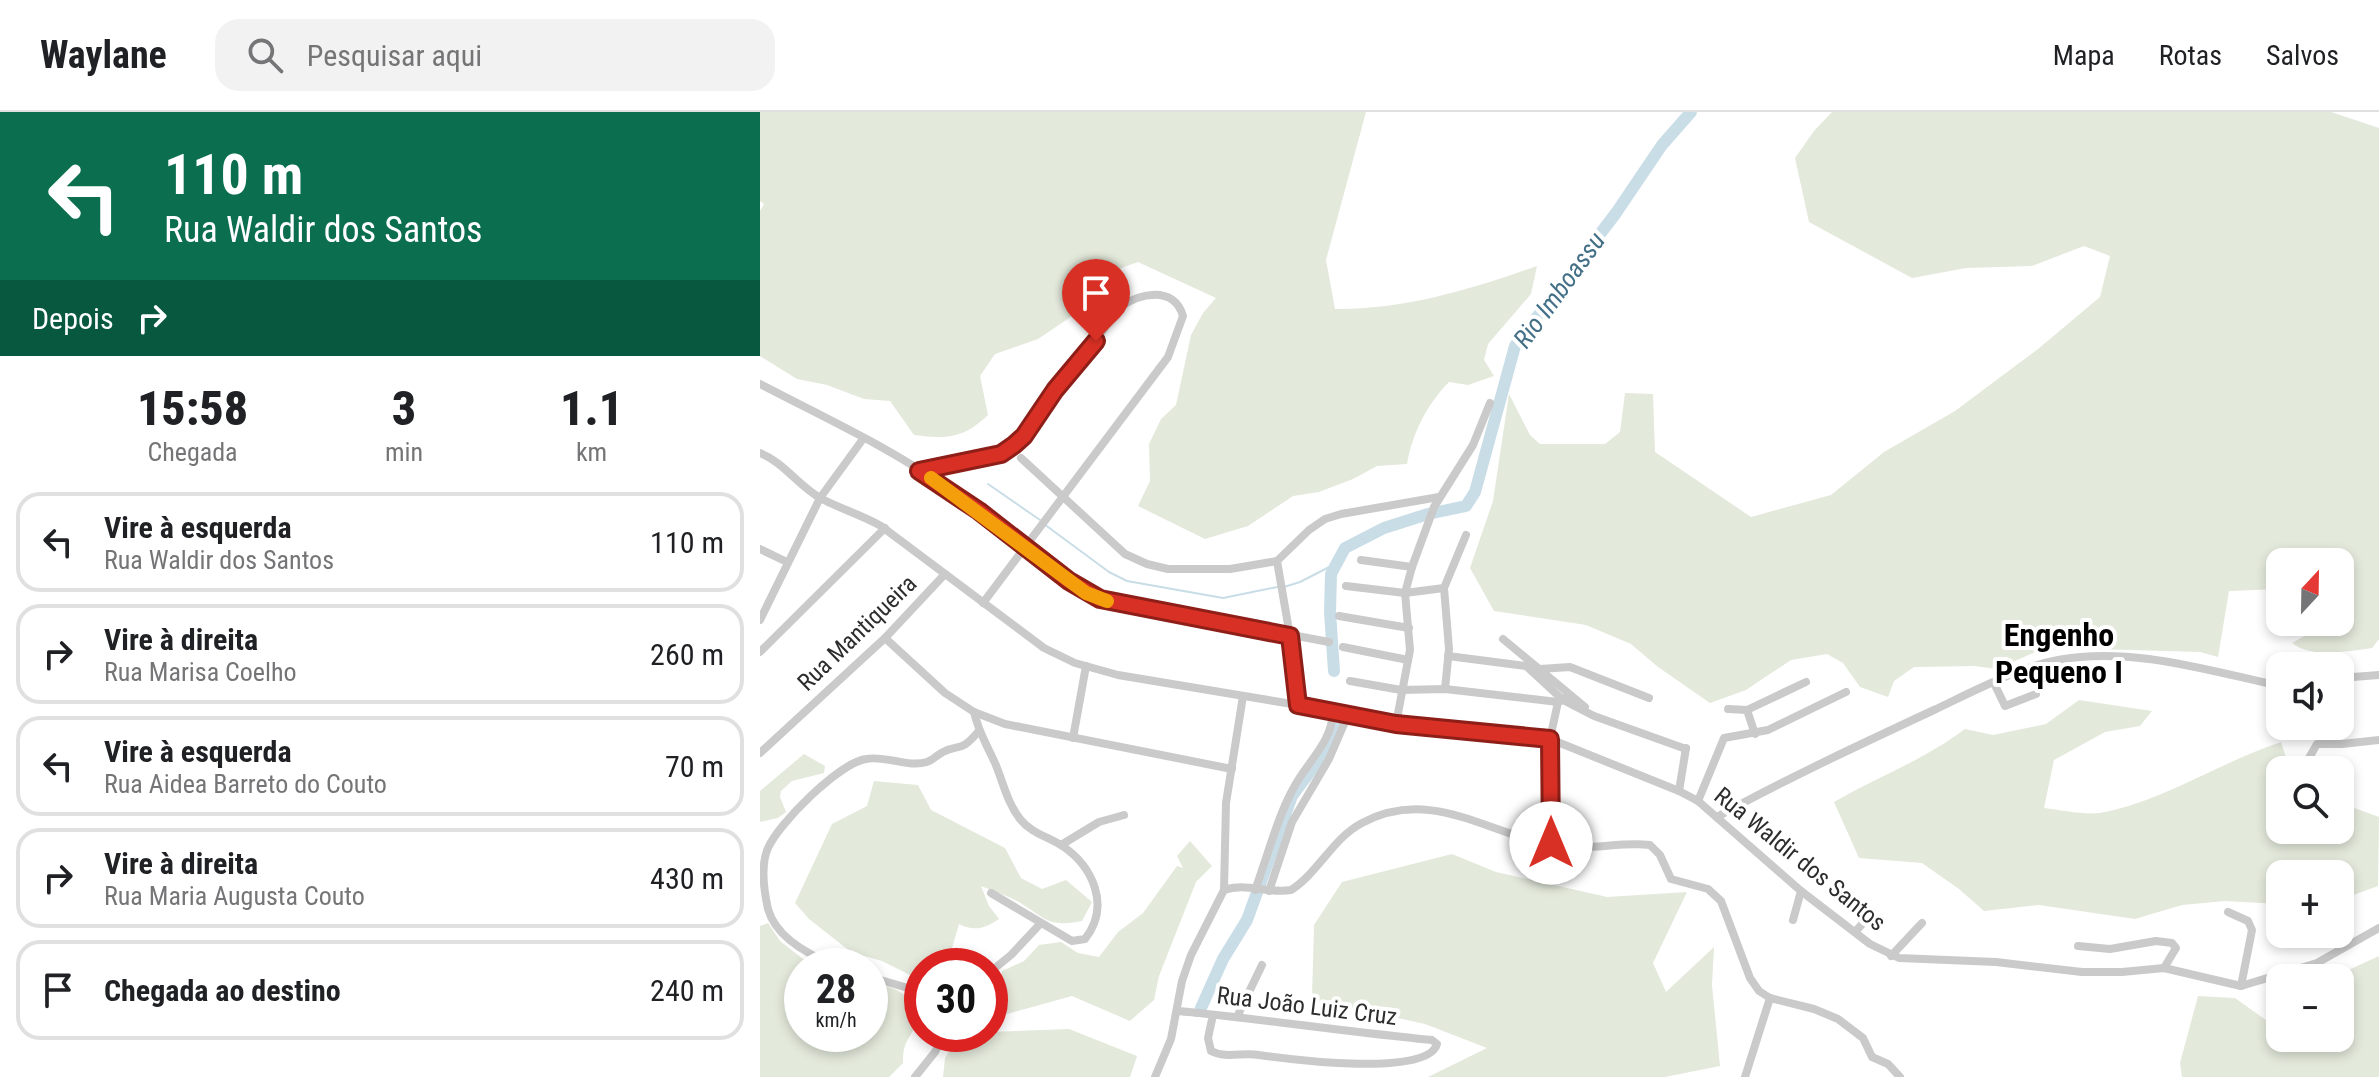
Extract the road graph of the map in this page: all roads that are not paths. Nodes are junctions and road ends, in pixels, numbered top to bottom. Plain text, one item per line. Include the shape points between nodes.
1 (760, 384) edge
2 (1490, 403) dead end
3 (863, 439) junction
4 (760, 453) edge
5 (1021, 458) dead end
6 (919, 471) junction
7 (1439, 497) junction
8 (820, 498) junction
9 (1065, 498) junction
10 (885, 528) junction
11 (1466, 535) dead end
12 (1025, 547) junction
13 (760, 549) edge
14 (1361, 560) dead end
15 (1277, 561) junction
16 (787, 562) junction
17 (1412, 567) junction
18 (945, 574) junction
19 (1346, 586) dead end
20 (1444, 588) junction
21 (1405, 593) junction
22 (983, 603) junction
23 (1339, 616) dead end
24 (760, 620) edge
25 (1409, 628) junction
26 (1290, 636) junction
27 (885, 638) junction
28 (1503, 639) dead end
29 (1329, 642) dead end
30 (1343, 647) dead end
31 (760, 652) edge
32 (1448, 656) junction
33 (1408, 660) junction
34 (1086, 666) junction
35 (1540, 669) junction
36 (2379, 675) edge
37 (2354, 677) edge
38 (1350, 681) dead end
39 (1806, 682) dead end
40 (1994, 683) junction
41 (2266, 683) edge
42 (1445, 689) junction
43 (1401, 690) junction
44 (1846, 692) dead end
45 (2036, 694) dead end
46 (1243, 696) junction
47 (1563, 698) junction
48 (1649, 698) dead end
49 (1298, 705) junction
50 (1728, 709) dead end
51 (1747, 710) junction
52 (974, 712) junction
53 (1333, 712) junction
54 (1348, 715) junction
55 (1396, 724) junction
56 (978, 732) junction
57 (1755, 734) junction
58 (1073, 738) junction
59 (1550, 739) junction
60 (2379, 740) edge
61 (760, 753) edge
62 (2310, 756) edge
63 (1232, 769) junction
64 (1679, 791) junction
65 (1698, 801) junction
66 (1124, 815) dead end
67 (1717, 817) junction
68 (1551, 843) junction
69 (1061, 845) junction
70 (1224, 890) junction
71 (1255, 890) junction
72 (1269, 891) junction
73 (1801, 891) junction
74 (991, 893) dead end
75 (1873, 912) dead end
76 (2228, 912) dead end
77 (1793, 920) dead end
78 (1041, 923) junction
79 (1922, 923) dead end
80 (2379, 928) edge
81 (1855, 932) junction
82 (2078, 946) dead end
83 (802, 948) edge
84 (1891, 956) junction
85 (1008, 957) edge
86 (1262, 965) dead end
87 (2164, 968) junction
88 (2241, 986) junction
89 (1770, 998) junction
90 (1178, 1011) junction
91 (1213, 1015) junction
92 (1237, 1017) junction
93 (935, 1052) edge
94 (915, 1077) edge
95 (1155, 1077) edge
96 (1745, 1077) edge
97 (1900, 1077) edge

1 - 3 street
2 - 7 street via 1473,445
3 - 6 street
3 - 8 street
4 - 8 street, Rua Waldir dos Santos
5 - 9 street
6 - 9 street via 1001,454 1014,445 1126,302 1168,295 1183,316 1168,357
6 - 12 street
7 - 15 street via 1325,519
7 - 17 street
8 - 10 street, Rua Waldir dos Santos
8 - 16 street
9 - 12 street
9 - 15 street via 1125,554 1147,564 1190,570
10 - 18 street, Rua Waldir dos Santos
10 - 31 street
11 - 20 street
12 - 22 street
12 - 26 street via 1100,599
13 - 16 street
14 - 17 street
15 - 26 street
16 - 24 street
17 - 21 street
18 - 22 street, Rua Waldir dos Santos
18 - 27 street, Rua Mantiqueira
19 - 21 street
20 - 21 street
20 - 32 street
21 - 25 street
22 - 34 street, Rua Waldir dos Santos via 1044,648
23 - 25 street
25 - 33 street
26 - 29 street
26 - 49 street
27 - 52 street
27 - 61 street, Rua Mantiqueira
28 - 35 street
30 - 33 street
32 - 42 street
32 - 47 street via 1526,666
33 - 43 street
34 - 46 street, Rua Waldir dos Santos
34 - 58 street
35 - 47 street
35 - 48 street via 1570,667
36 - 37 street
38 - 43 street
39 - 51 street
40 - 41 street via 2056,660 2081,658 2177,662
40 - 45 street via 2005,706
40 - 67 street
42 - 43 street
42 - 47 street
43 - 55 street
44 - 57 street
46 - 49 street, Rua Waldir dos Santos
46 - 63 street
47 - 59 street
47 - 64 street via 1594,716 1686,748
49 - 53 street, Rua Waldir dos Santos
50 - 51 street
51 - 57 street
52 - 56 street
52 - 58 street
53 - 54 street, Rua Waldir dos Santos
53 - 71 street via 1323,744 1293,787
54 - 55 street, Rua Waldir dos Santos
54 - 72 street via 1292,822
55 - 59 street, Rua Waldir dos Santos
56 - 69 street via 1021,820
56 - 83 street via 962,748 919,764 884,758 843,768 788,819 768,848 764,894 770,917
57 - 65 street via 1724,738
58 - 63 street
59 - 64 street, Rua Waldir dos Santos
59 - 68 street
60 - 62 street via 2317,744
63 - 70 street
64 - 65 street, Rua Waldir dos Santos
65 - 67 street, Rua Waldir dos Santos
66 - 69 street via 1099,822
67 - 73 street, Rua Waldir dos Santos
68 - 72 street via 1467,817 1399,810 1358,825 1291,890
68 - 89 street via 1640,844 1656,849 1671,879 1708,889 1721,901 1750,978
69 - 78 street via 1093,881 1099,897 1096,922 1078,942
70 - 71 street via 1235,885
70 - 90 street via 1191,955
71 - 72 street
73 - 77 street
73 - 81 street, Rua Waldir dos Santos
74 - 78 street
75 - 81 street
76 - 88 street via 2248,921 2252,930
78 - 85 street
79 - 84 street
80 - 88 street, Rua Waldir dos Santos via 2317,963
81 - 84 street, Rua Waldir dos Santos
82 - 87 street via 2110,949 2172,943 2176,948
84 - 87 street, Rua Waldir dos Santos via 2082,972
86 - 92 street
87 - 88 street, Rua Waldir dos Santos
89 - 96 street
89 - 97 street via 1838,1019 1863,1038 1872,1057
90 - 91 street, Rua João Luiz Cruz
90 - 95 street
91 - 92 street, Rua João Luiz Cruz
91 - 92 street, Rua João Luiz Cruz via 1208,1046 1216,1054 1256,1054 1349,1070 1416,1068 1429,1061 1437,1044
93 - 94 street

